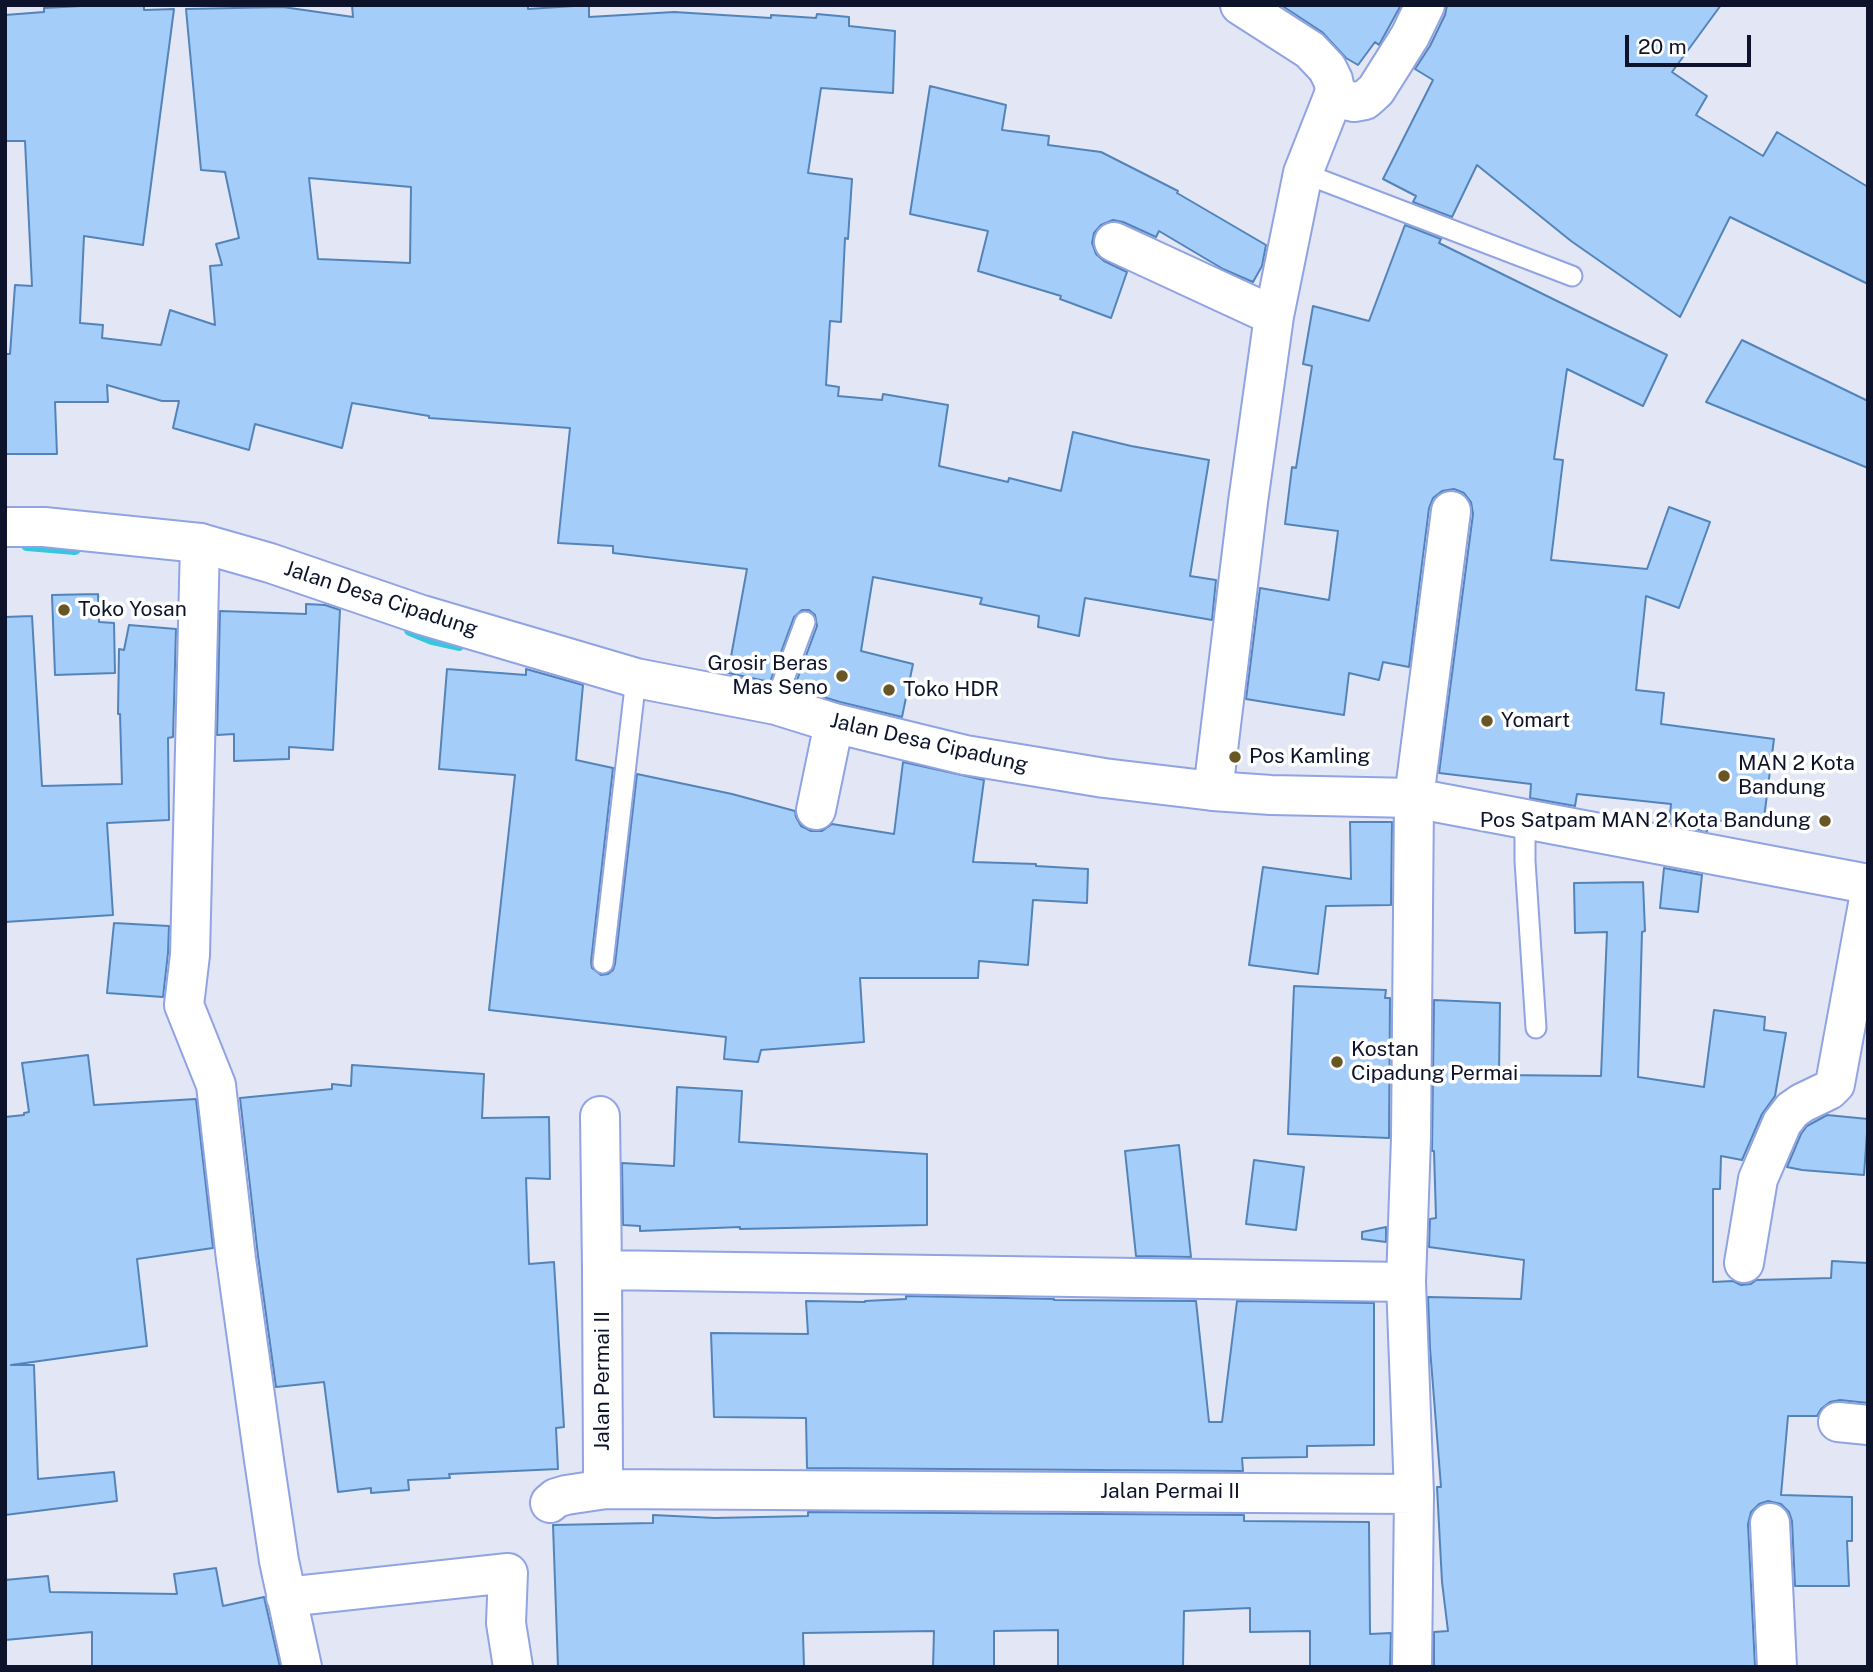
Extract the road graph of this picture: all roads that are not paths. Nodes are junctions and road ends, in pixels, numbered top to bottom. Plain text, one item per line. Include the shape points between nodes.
1 (1240, 5) edge
2 (1425, 5) edge
3 (1333, 97) junction
4 (1303, 173) junction
5 (1114, 242) dead end
6 (1572, 276) dead end
7 (1274, 316) junction
8 (1451, 511) dead end
9 (5, 527) edge
10 (200, 557) junction
11 (805, 622) dead end
12 (636, 678) junction
13 (776, 705) junction
14 (834, 723) junction
15 (1213, 791) junction
16 (1413, 798) junction
17 (816, 810) dead end
18 (1525, 818) junction
19 (1868, 884) edge
20 (1868, 904) edge
21 (603, 963) dead end
22 (1536, 1028) dead end
23 (600, 1116) dead end
24 (1744, 1263) dead end
25 (603, 1269) junction
26 (1406, 1282) junction
27 (606, 1489) junction
28 (1414, 1494) junction
29 (550, 1503) dead end
30 (1770, 1523) dead end
31 (286, 1597) junction
32 (302, 1667) edge
33 (513, 1667) edge
34 (1412, 1667) edge
35 (1777, 1667) edge

1 - 3 street via 1310,50 1333,80
2 - 3 street via 1376,90 1365,100 1354,102
3 - 4 street
4 - 6 lane
4 - 7 street
5 - 7 street
7 - 15 street
8 - 16 street
9 - 10 street, Jalan Desa Cipadung via 44,527
10 - 12 street, Jalan Desa Cipadung via 270,563 422,615
10 - 31 street via 190,955 184,1005 216,1084 236,1259
11 - 13 lane
12 - 13 street, Jalan Desa Cipadung
12 - 21 lane
13 - 14 street, Jalan Desa Cipadung
14 - 15 street, Jalan Desa Cipadung via 965,755
14 - 17 street
15 - 16 street, Jalan Desa Cipadung
16 - 18 street, Jalan Desa Cipadung
16 - 26 street
18 - 19 street, Jalan Desa Cipadung
18 - 22 lane
20 - 24 street via 1835,1084 1792,1110 1782,1123 1758,1179
23 - 25 street, Jalan Permai II
25 - 26 street
25 - 27 street, Jalan Permai II
26 - 28 street
27 - 28 street, Jalan Permai II
27 - 29 street via 566,1495
28 - 34 street
30 - 35 street
31 - 32 street
31 - 33 street via 508,1573 506,1623

